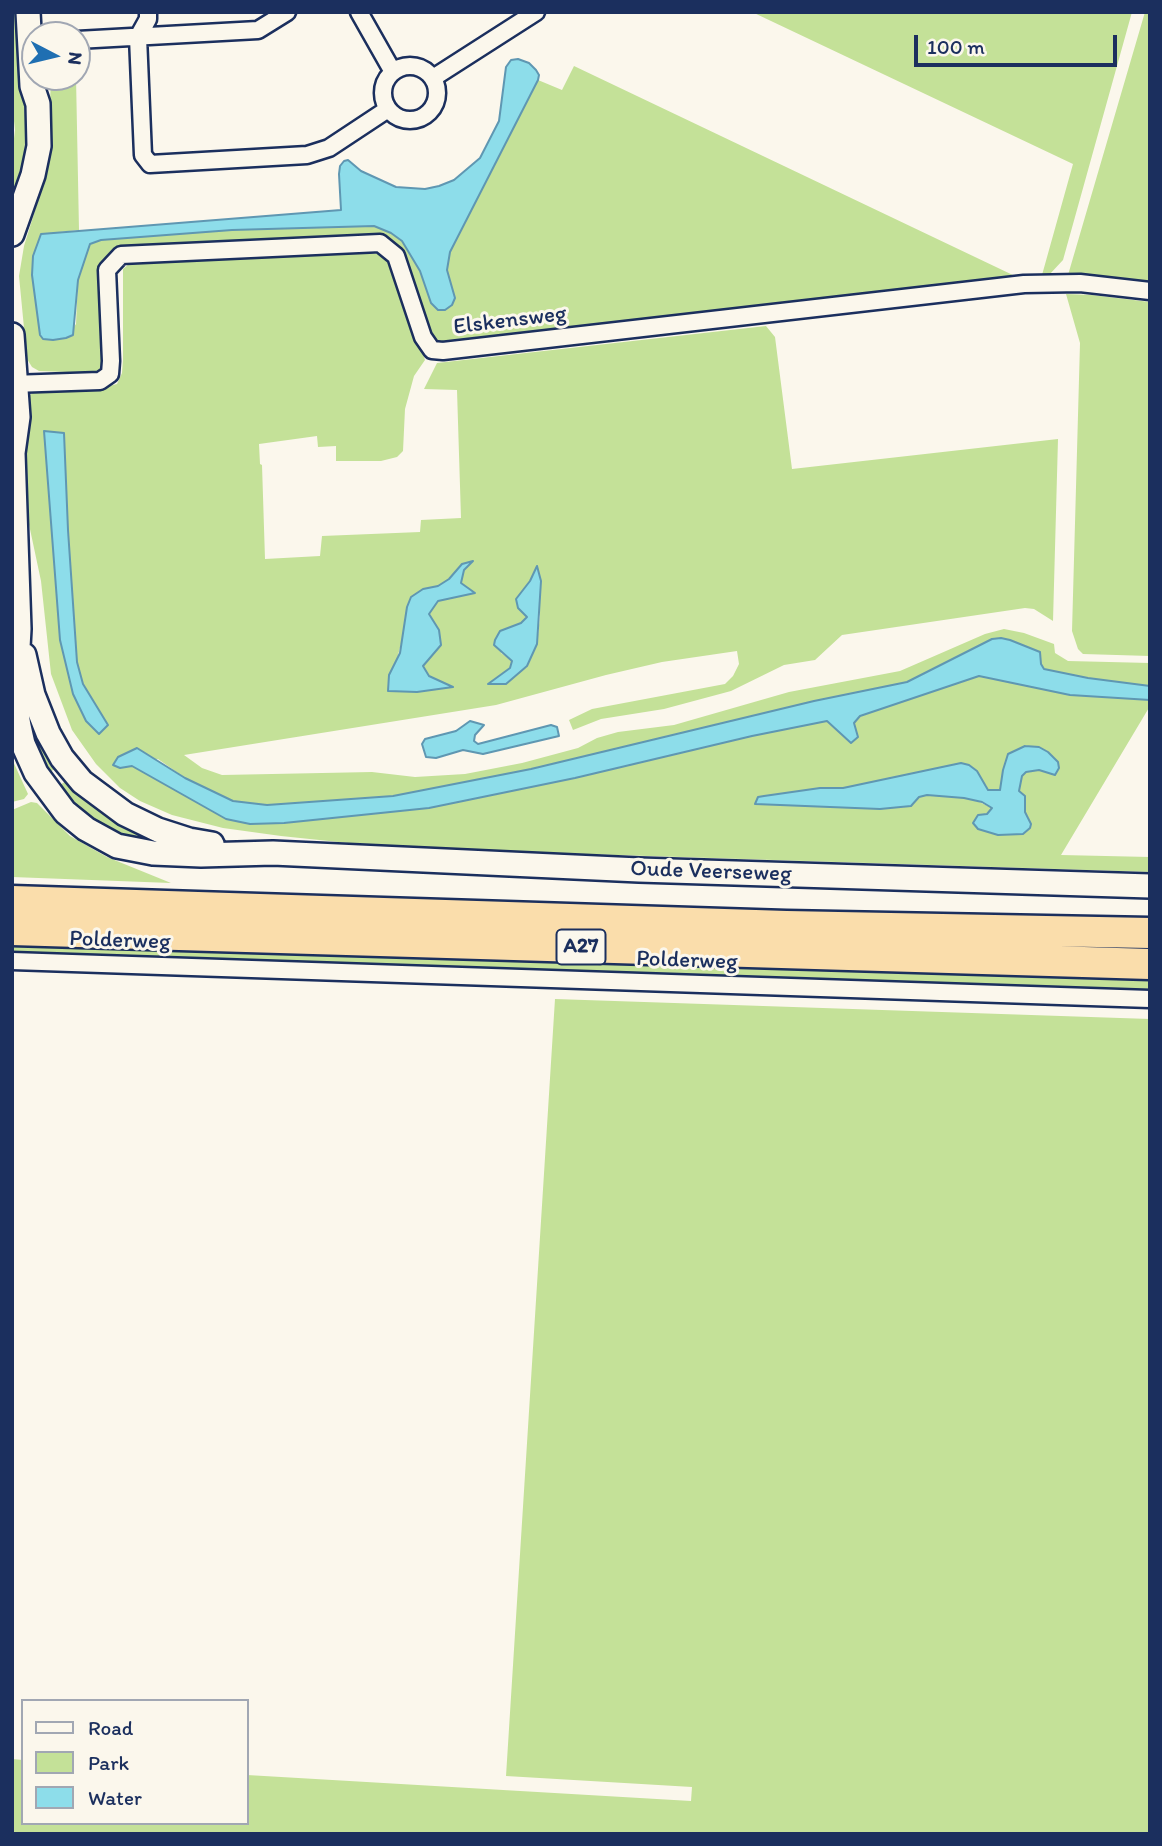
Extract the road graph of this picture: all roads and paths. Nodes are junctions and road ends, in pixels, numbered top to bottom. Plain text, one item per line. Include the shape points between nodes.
1 (148, 12) edge
2 (287, 12) edge
3 (359, 12) edge
4 (536, 12) edge
5 (138, 37) junction
6 (91, 39) edge
7 (393, 72) junction
8 (433, 78) junction
9 (34, 91) edge
10 (43, 91) edge
11 (38, 104) junction
12 (388, 109) junction
13 (12, 234) edge
14 (1150, 291) edge
15 (12, 335) edge
16 (14, 384) edge
17 (13, 451) edge
18 (19, 629) junction
19 (273, 853) junction
20 (1150, 886) edge
21 (12, 901) edge
22 (12, 930) edge
23 (1150, 933) edge
24 (12, 961) edge
25 (1150, 964) edge
26 (1150, 999) edge

1 - 5 street
2 - 5 street via 258,30
3 - 7 street
4 - 8 street
5 - 6 street
5 - 12 street via 143,155 149,164 307,155 329,148
7 - 8 street via 416,66
7 - 12 street via 384,87
8 - 12 street via 438,93 426,115 410,120
9 - 11 street
10 - 11 street
11 - 13 street via 37,161
14 - 16 street, Elskensweg via 1024,284 443,351 432,350 423,337 396,256 380,243 121,255 107,270 110,374 100,381
15 - 16 street
16 - 17 street via 18,417
17 - 18 street
18 - 19 street, Oude Veerseweg via 33,695 48,733 82,782 125,814 158,830 189,840
18 - 19 street, Oude Veerseweg via 15,704 23,744 45,787 65,812 117,846 153,853
19 - 20 street, Oude Veerseweg
21 - 23 highway, A27
22 - 25 highway, A27
24 - 26 street, Polderweg

